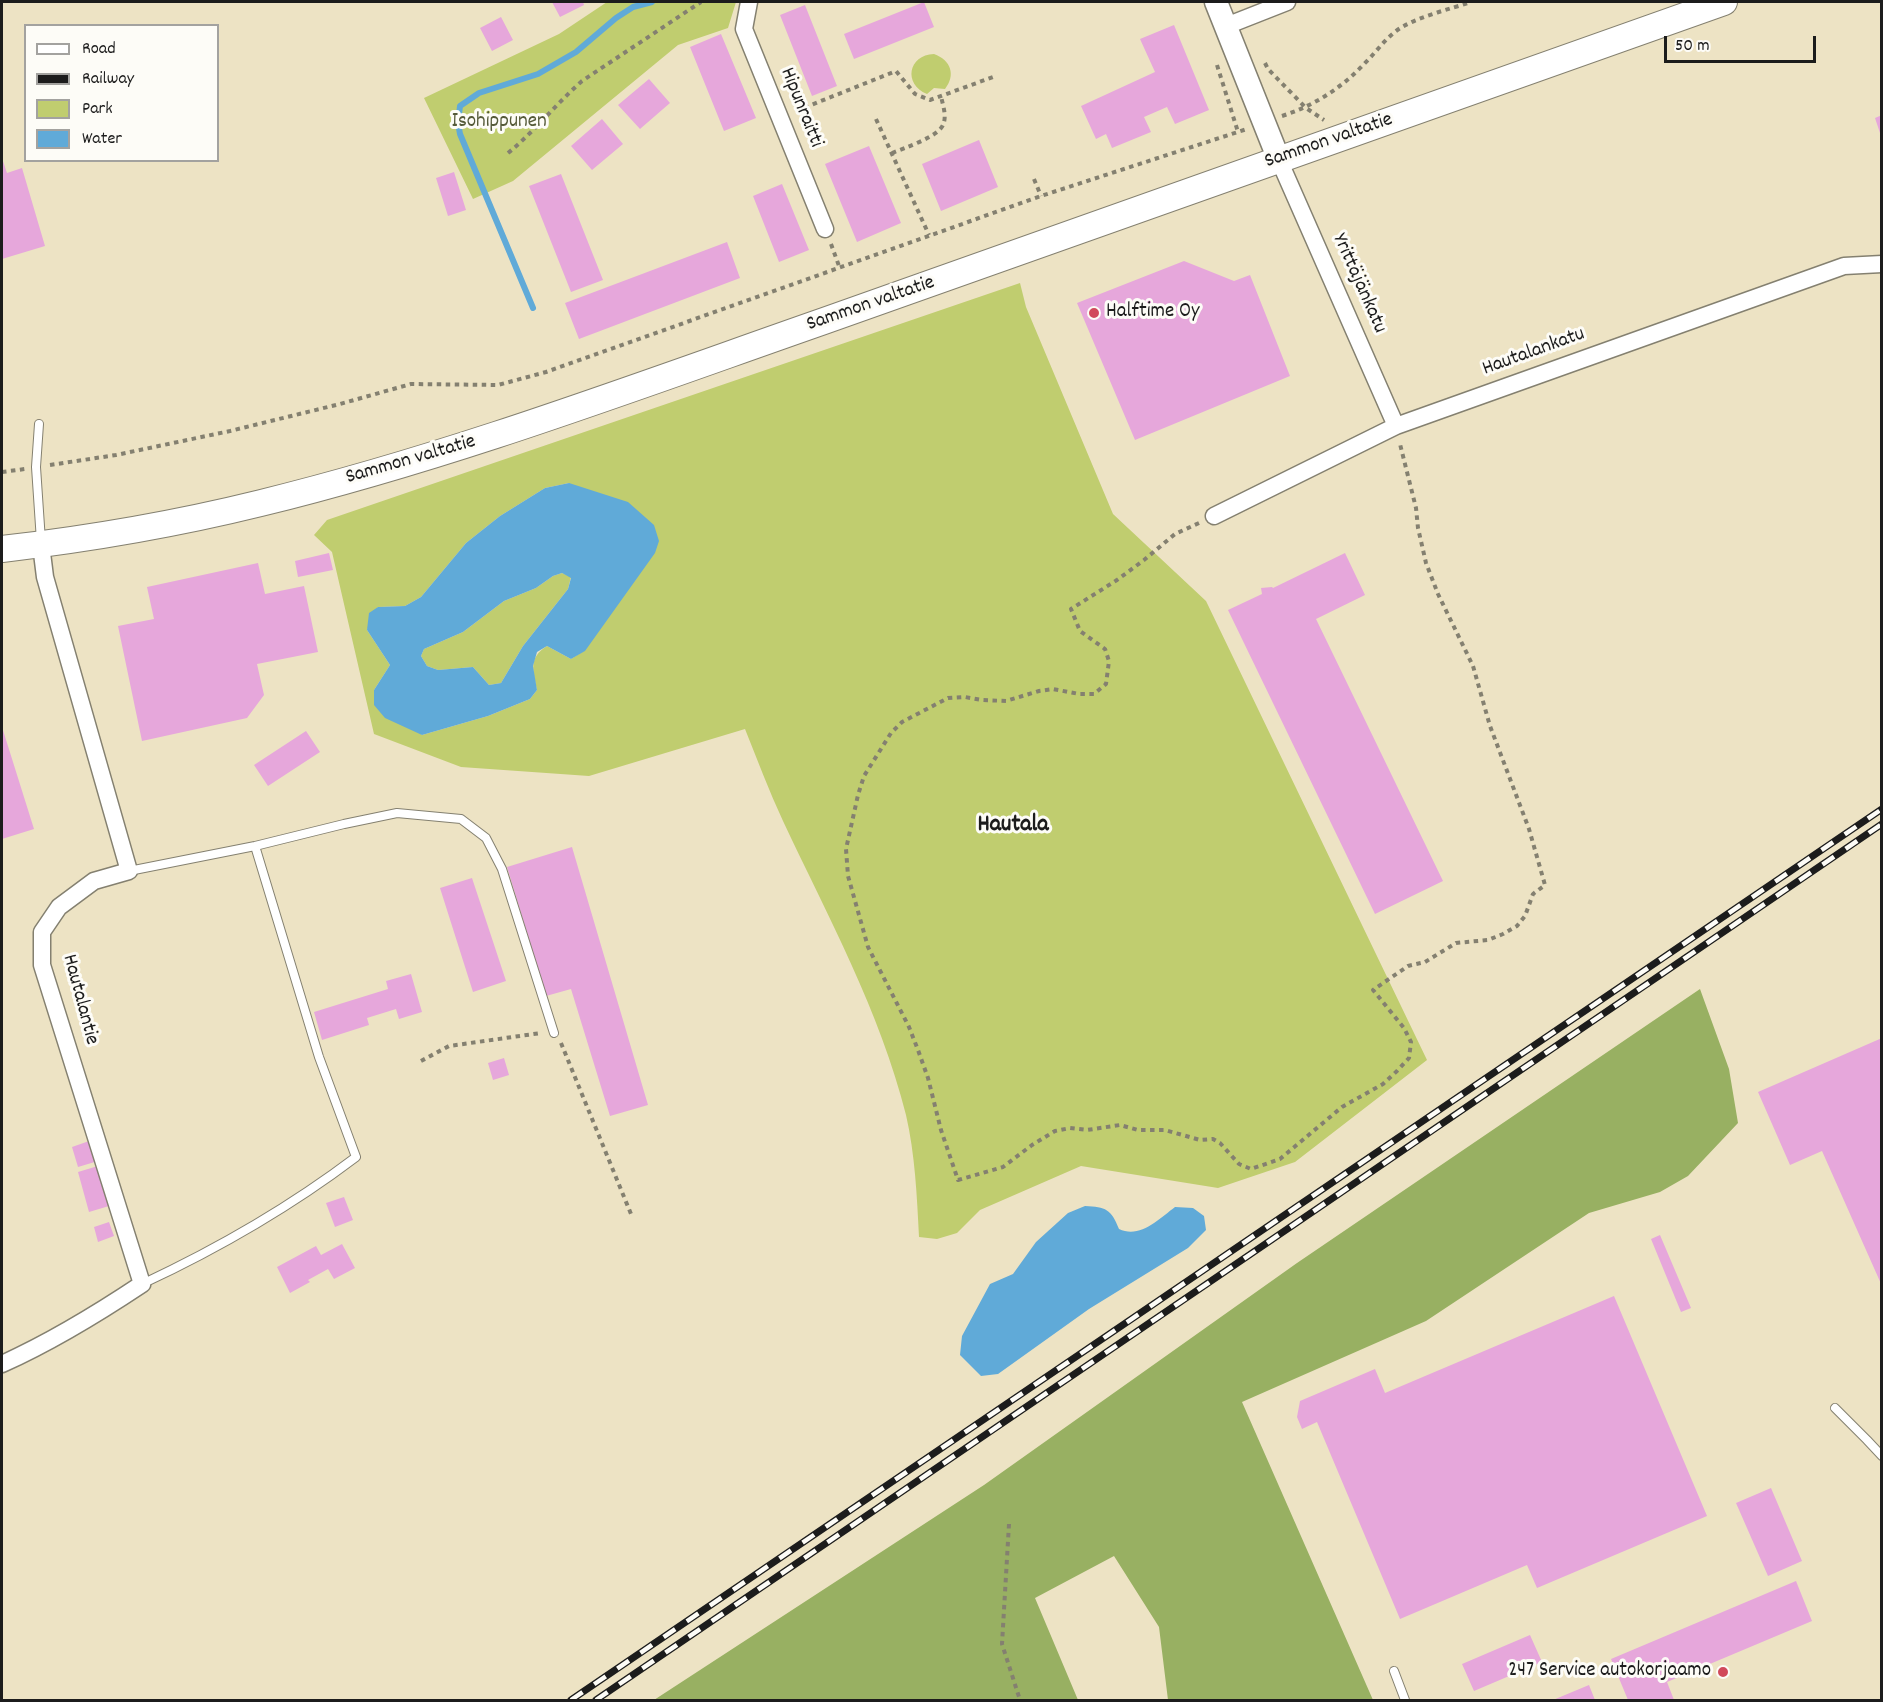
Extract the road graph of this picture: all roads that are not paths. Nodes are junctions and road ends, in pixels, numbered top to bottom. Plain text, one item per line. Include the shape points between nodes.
1 (749, 2) edge
2 (1216, 2) edge
3 (1287, 2) edge
4 (1724, 2) edge
5 (1226, 26) junction
6 (1279, 160) junction
7 (825, 229) road end
8 (1881, 264) edge
9 (39, 424) dead end
10 (1396, 426) junction
11 (1214, 516) road end
12 (41, 545) junction
13 (2, 549) edge
14 (255, 846) junction
15 (129, 871) junction
16 (554, 1033) road end
17 (142, 1284) junction
18 (2, 1364) edge
19 (1834, 1408) dead end
20 (1881, 1456) edge
21 (1394, 1671) dead end
22 (1405, 1701) edge

1 - 7 street, Hipunraitti via 744,29
2 - 5 street
3 - 5 street
4 - 6 main road, Sammon valtatie
5 - 6 street
6 - 10 street, Yrittäjänkatu
6 - 12 main road, Sammon valtatie via 485,439 261,503
8 - 10 street, Hautalankatu via 1845,266
9 - 12 lane via 36,468
10 - 11 street, Hautalankatu
12 - 13 main road, Sammon valtatie
12 - 15 street via 45,577
14 - 15 lane
14 - 16 lane via 397,813 461,819 486,838 502,870
14 - 17 lane via 319,1057 356,1157 270,1215 182,1266
15 - 17 street, Hautalantie via 93,881 60,907 42,932 42,965
17 - 18 street via 95,1316
19 - 20 lane
21 - 22 lane

